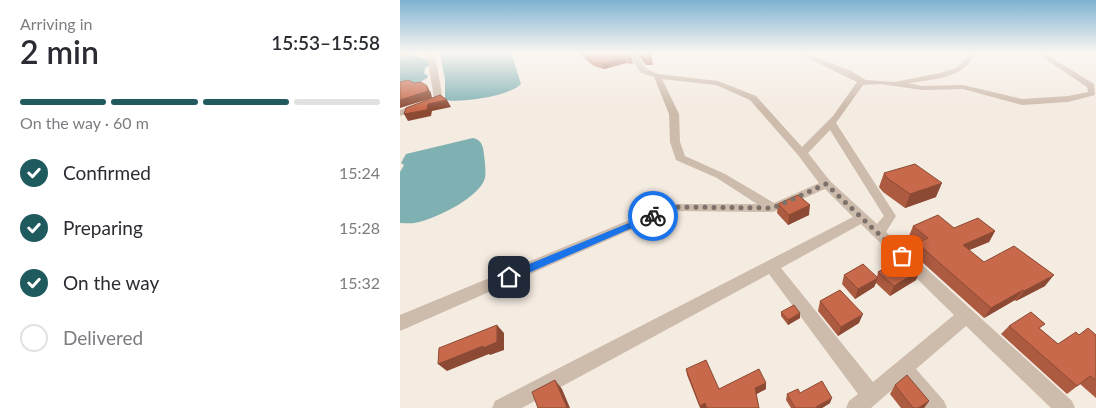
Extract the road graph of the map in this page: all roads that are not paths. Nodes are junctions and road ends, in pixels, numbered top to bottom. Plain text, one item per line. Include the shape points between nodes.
1 (434, 72) edge
2 (647, 72) edge
3 (846, 72) edge
4 (947, 72) edge
5 (1069, 72) edge
6 (657, 76) junction
7 (863, 82) junction
8 (885, 83) junction
9 (400, 113) edge
10 (832, 124) junction
11 (802, 153) junction
12 (826, 184) junction
13 (773, 208) junction
14 (862, 218) junction
15 (876, 232) junction
16 (771, 266) junction
17 (966, 316) junction
18 (400, 323) edge
19 (903, 368) junction
20 (871, 395) junction
21 (502, 408) edge
22 (856, 408) edge
23 (938, 408) edge
24 (1065, 408) edge

1 - 9 street via 439,100
2 - 6 street
3 - 7 street
4 - 8 street
5 - 8 street via 1091,86 1092,93 1068,99 1022,102 969,88 922,88
6 - 11 street via 718,83 752,98
6 - 13 street via 674,114 675,142 680,158 721,176
7 - 8 street
7 - 10 street
10 - 11 street
10 - 15 street via 890,216
11 - 12 street
12 - 13 street
12 - 14 street
13 - 18 street via 672,207
14 - 15 street
14 - 16 street
15 - 17 street
16 - 20 street
16 - 21 street
17 - 19 street
17 - 24 street
19 - 20 street
19 - 23 street
20 - 22 street

